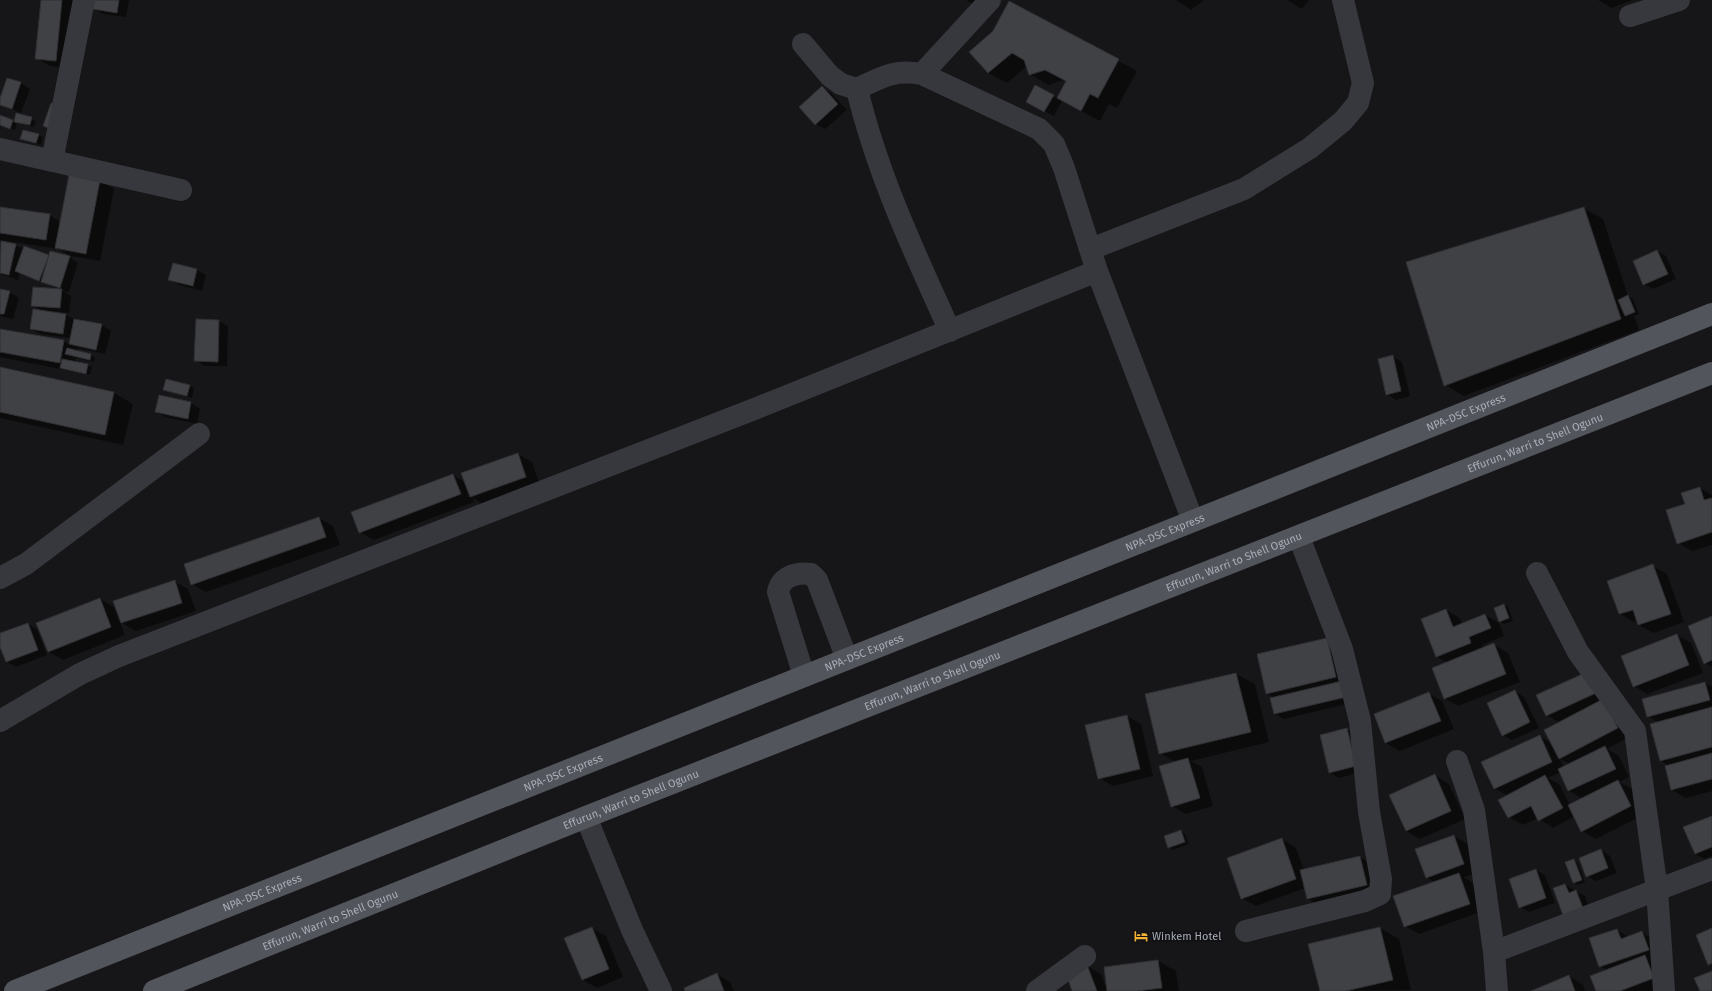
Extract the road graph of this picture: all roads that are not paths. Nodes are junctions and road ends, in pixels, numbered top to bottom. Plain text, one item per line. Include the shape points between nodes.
1 (84, 0) edge
2 (990, 0) edge
3 (1343, 0) edge
4 (1679, 0) edge
5 (1630, 16) dead end
6 (803, 44) dead end
7 (922, 74) junction
8 (857, 89) junction
9 (0, 149) edge
10 (52, 161) junction
11 (181, 190) dead end
12 (1090, 248) junction
13 (1097, 271) junction
14 (1712, 314) edge
15 (950, 331) junction
16 (1712, 373) edge
17 (200, 434) dead end
18 (1193, 521) junction
19 (1299, 537) junction
20 (1537, 573) dead end
21 (0, 578) edge
22 (847, 659) junction
23 (804, 676) junction
24 (0, 721) edge
25 (1456, 761) dead end
26 (586, 817) junction
27 (1712, 869) edge
28 (1657, 890) junction
29 (1246, 932) dead end
30 (1494, 952) junction
31 (1085, 956) dead end
32 (15, 991) edge
33 (154, 991) edge
34 (661, 991) edge
35 (1037, 991) edge
36 (1497, 991) edge
37 (1664, 991) edge

1 - 10 street
2 - 7 street
3 - 12 street via 1363,83 1358,103 1343,121 1310,148 1244,190
4 - 5 street
6 - 8 street via 830,76 841,84
7 - 8 street via 889,74
7 - 12 street via 1039,130 1054,144
8 - 15 street via 865,121 903,227
9 - 10 street
10 - 11 street
12 - 13 street
13 - 15 street
13 - 18 street
14 - 18 main road, NPA-DSC Express
15 - 24 street via 119,656 80,674
16 - 19 main road, Effurun, Warri to Shell Ogunu
17 - 21 street via 26,564
18 - 22 main road, NPA-DSC Express
19 - 26 main road, Effurun, Warri to Shell Ogunu
19 - 29 street via 1342,649 1360,721 1370,812 1381,879 1380,894 1365,901
20 - 28 street via 1578,652 1635,731
22 - 23 main road, NPA-DSC Express
22 - 23 street via 818,580 811,574 795,574 779,584 778,592
23 - 32 main road, NPA-DSC Express
25 - 30 street via 1474,810
26 - 33 main road, Effurun, Warri to Shell Ogunu
26 - 34 street via 632,930
27 - 28 street
28 - 30 street
28 - 37 street
30 - 36 street
31 - 35 street

